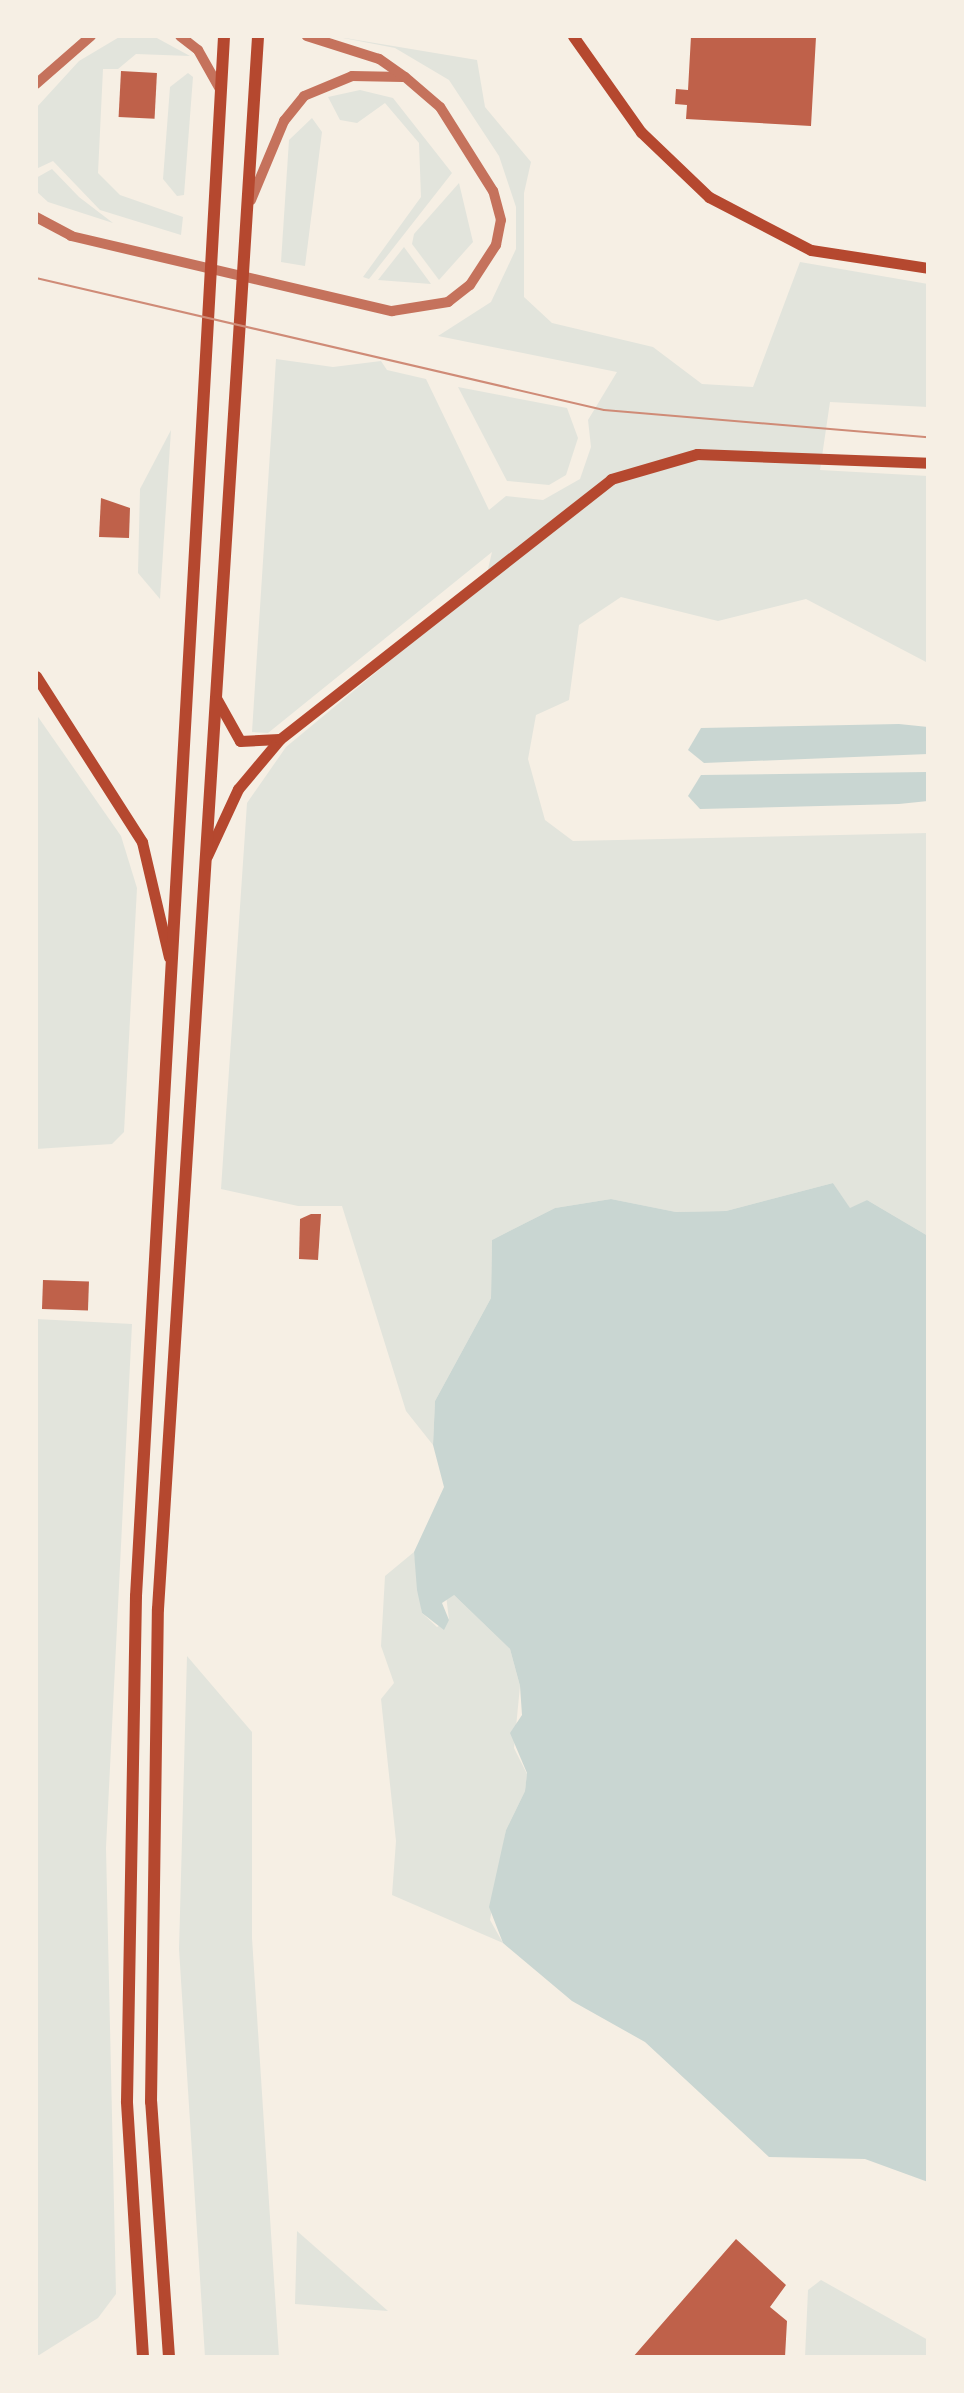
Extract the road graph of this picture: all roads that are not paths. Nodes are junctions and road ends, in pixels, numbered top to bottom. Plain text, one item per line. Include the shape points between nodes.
1 (91, 36) edge
2 (180, 36) edge
3 (224, 36) edge
4 (258, 36) edge
5 (307, 36) edge
6 (573, 36) edge
7 (405, 77) junction
8 (36, 84) edge
9 (220, 89) junction
10 (251, 200) junction
11 (36, 217) edge
12 (36, 228) edge
13 (71, 236) junction
14 (928, 268) edge
15 (928, 463) edge
16 (36, 676) edge
17 (215, 696) junction
18 (280, 739) junction
19 (205, 861) junction
20 (170, 965) junction
21 (143, 2357) edge
22 (169, 2357) edge

1 - 8 street
2 - 9 street via 198,50
3 - 9 main road
4 - 10 main road
5 - 7 street via 379,59
6 - 14 main road via 641,132 709,197 811,250
7 - 10 street via 352,76 304,96 284,121
7 - 13 street via 440,107 470,150 501,220 496,245 470,285 434,309 392,311
9 - 20 main road
10 - 17 main road
11 - 13 street
12 - 13 street
15 - 18 main road via 721,453 647,463 579,500
16 - 20 main road via 142,842
17 - 18 main road via 240,741
17 - 19 main road
18 - 19 main road via 238,788
19 - 22 main road via 158,1609 150,1859 151,2102
20 - 21 main road via 128,1874 127,2101

